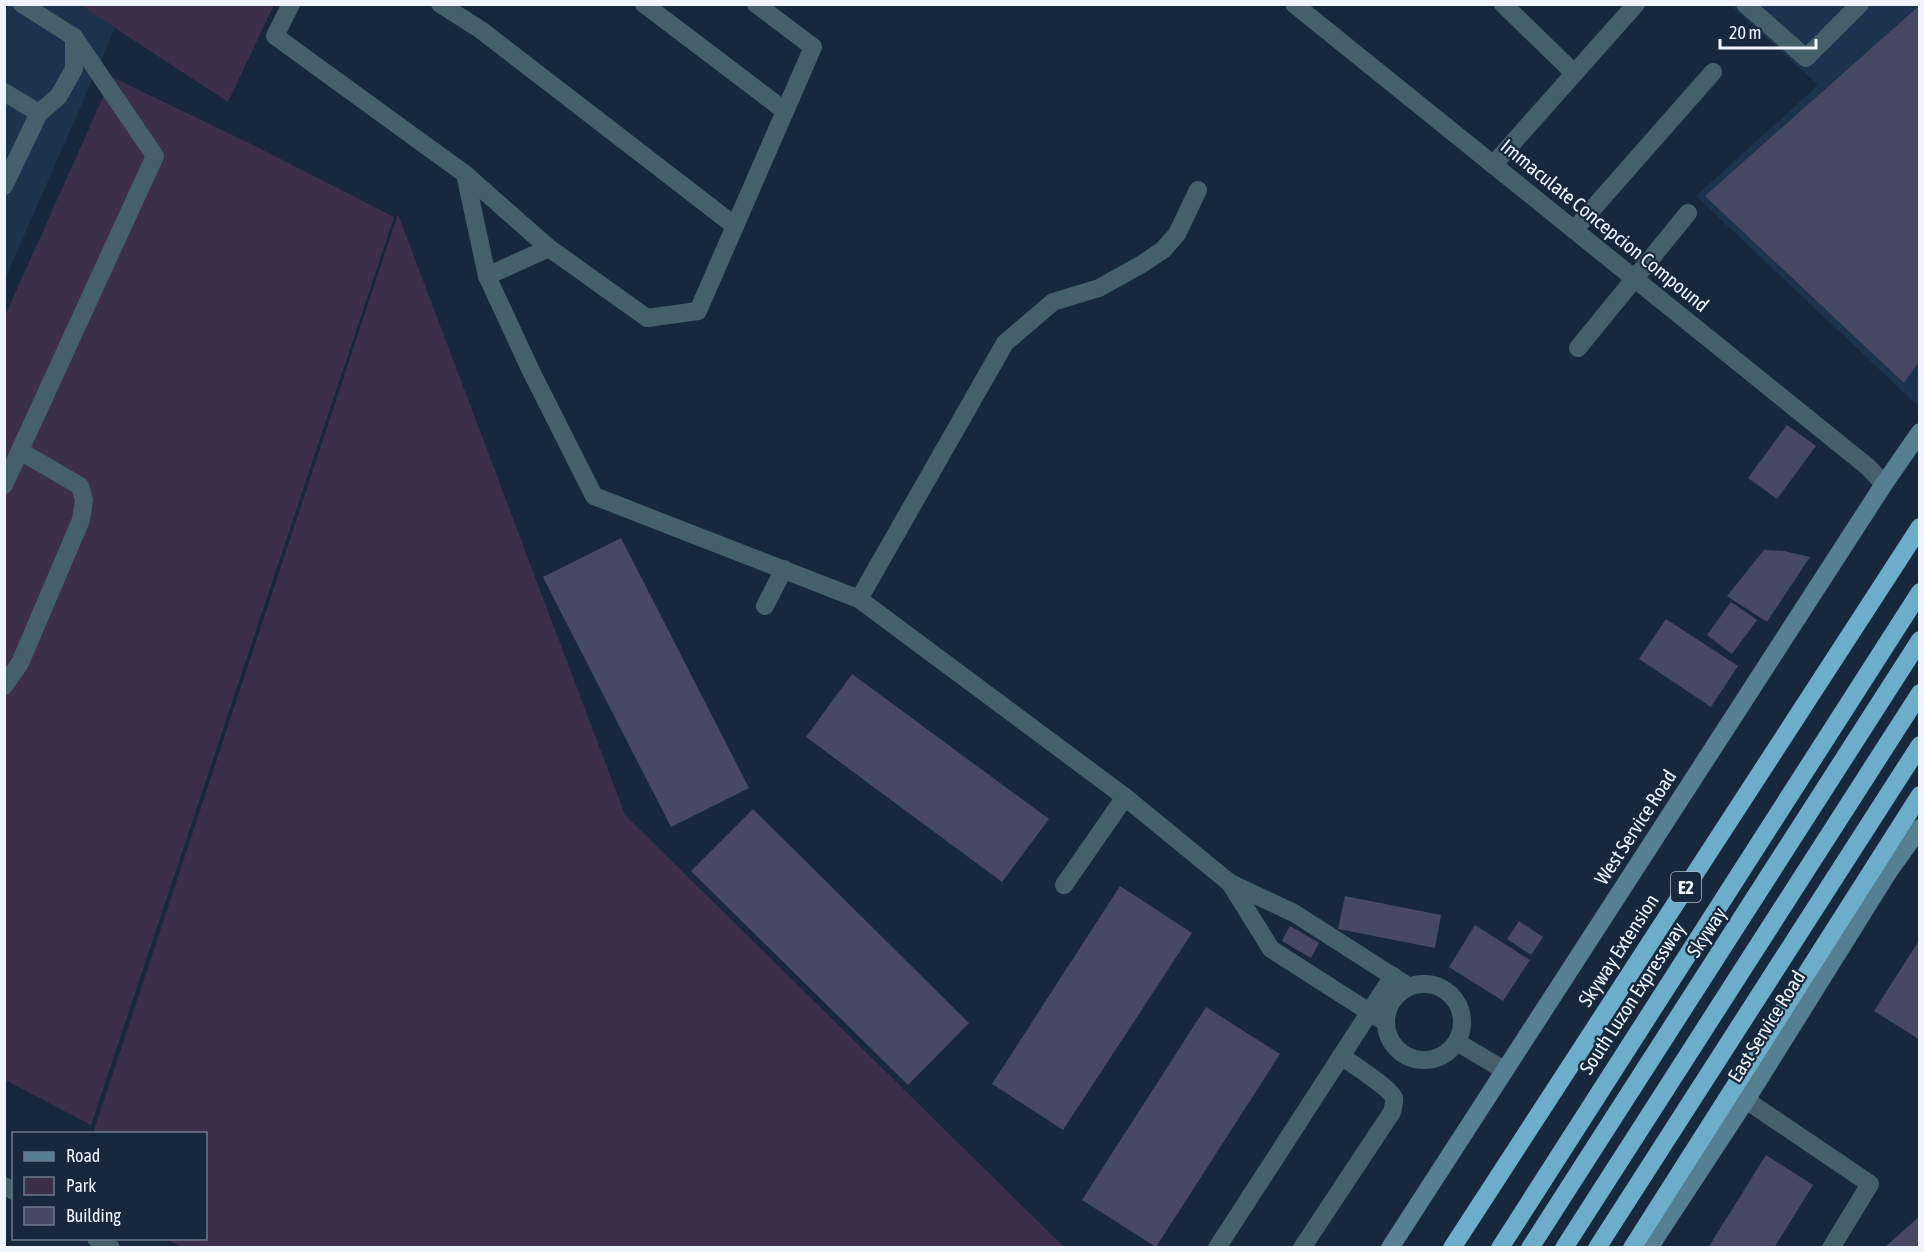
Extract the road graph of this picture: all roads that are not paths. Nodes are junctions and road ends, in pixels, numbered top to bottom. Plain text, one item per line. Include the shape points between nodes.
1 (22, 4) edge
2 (291, 4) edge
3 (440, 4) edge
4 (644, 4) edge
5 (756, 4) edge
6 (1294, 4) edge
7 (1503, 4) edge
8 (1636, 4) edge
9 (1745, 4) edge
10 (1860, 4) edge
11 (74, 37) junction
12 (1713, 72) dead end
13 (1574, 73) junction
14 (4, 92) edge
15 (784, 111) junction
16 (39, 113) junction
17 (1493, 165) junction
18 (465, 174) junction
19 (4, 186) edge
20 (1198, 190) dead end
21 (1688, 213) dead end
22 (735, 226) junction
23 (1574, 230) junction
24 (549, 248) junction
25 (487, 276) junction
26 (1634, 278) junction
27 (1578, 348) dead end
28 (1920, 432) edge
29 (21, 451) junction
30 (1884, 484) junction
31 (4, 485) edge
32 (1920, 527) edge
33 (784, 569) junction
34 (1920, 592) edge
35 (859, 599) junction
36 (765, 606) dead end
37 (1920, 640) edge
38 (4, 686) edge
39 (1920, 693) edge
40 (1920, 745) edge
41 (1920, 795) edge
42 (1125, 797) junction
43 (1920, 828) edge
44 (1230, 883) junction
45 (1064, 885) dead end
46 (1400, 981) junction
47 (1369, 1012) junction
48 (1385, 1022) junction
49 (1457, 1042) junction
50 (1341, 1056) junction
51 (1504, 1070) junction
52 (1746, 1100) junction
53 (98, 1240) edge
54 (111, 1248) edge
55 (1217, 1248) edge
56 (1302, 1248) edge
57 (1390, 1248) edge
58 (1452, 1248) edge
59 (1500, 1248) edge
60 (1530, 1248) edge
61 (1564, 1248) edge
62 (1598, 1248) edge
63 (1632, 1248) edge
64 (1649, 1248) edge
65 (1832, 1248) edge

1 - 11 street
2 - 18 street via 275,36
3 - 22 street via 481,30
4 - 15 street
5 - 15 street via 813,47
6 - 17 street, Immaculate Concepcion Compound
7 - 13 street
8 - 13 street
9 - 10 street via 1806,58
11 - 16 street via 74,69 58,97
11 - 29 street via 155,156
12 - 23 street
13 - 17 street
14 - 16 street
15 - 22 street
16 - 19 street
17 - 23 street, Immaculate Concepcion Compound
18 - 24 street
18 - 25 street
20 - 35 street via 1178,234 1163,250 1099,288 1053,302 1005,343
21 - 26 street
22 - 24 street via 698,311 647,318
23 - 26 street, Immaculate Concepcion Compound
24 - 25 street
25 - 33 street via 594,496
26 - 27 street
26 - 30 street, Immaculate Concepcion Compound via 1868,466
28 - 30 main road, West Service Road
29 - 31 street
29 - 38 street via 80,486 84,500 81,520 20,663
30 - 51 main road, West Service Road
32 - 58 highway, Skyway Extension / E2
33 - 35 street
33 - 36 street
34 - 59 highway, South Luzon Expressway / E2
35 - 42 street
37 - 60 highway, Skyway
39 - 61 highway
40 - 62 highway
41 - 63 highway
42 - 44 street
42 - 45 street
43 - 52 main road, East Service Road
44 - 46 street via 1294,913
44 - 47 street via 1271,949
46 - 47 street
46 - 48 street
46 - 49 street via 1429,983 1456,1000 1463,1021
47 - 48 street
47 - 50 street
48 - 49 street via 1393,1045 1414,1059 1438,1058
49 - 51 street
50 - 55 street
50 - 56 street via 1390,1091 1395,1101 1392,1112
51 - 57 main road, West Service Road
52 - 64 main road, East Service Road
52 - 65 street via 1870,1184
53 - 54 street

